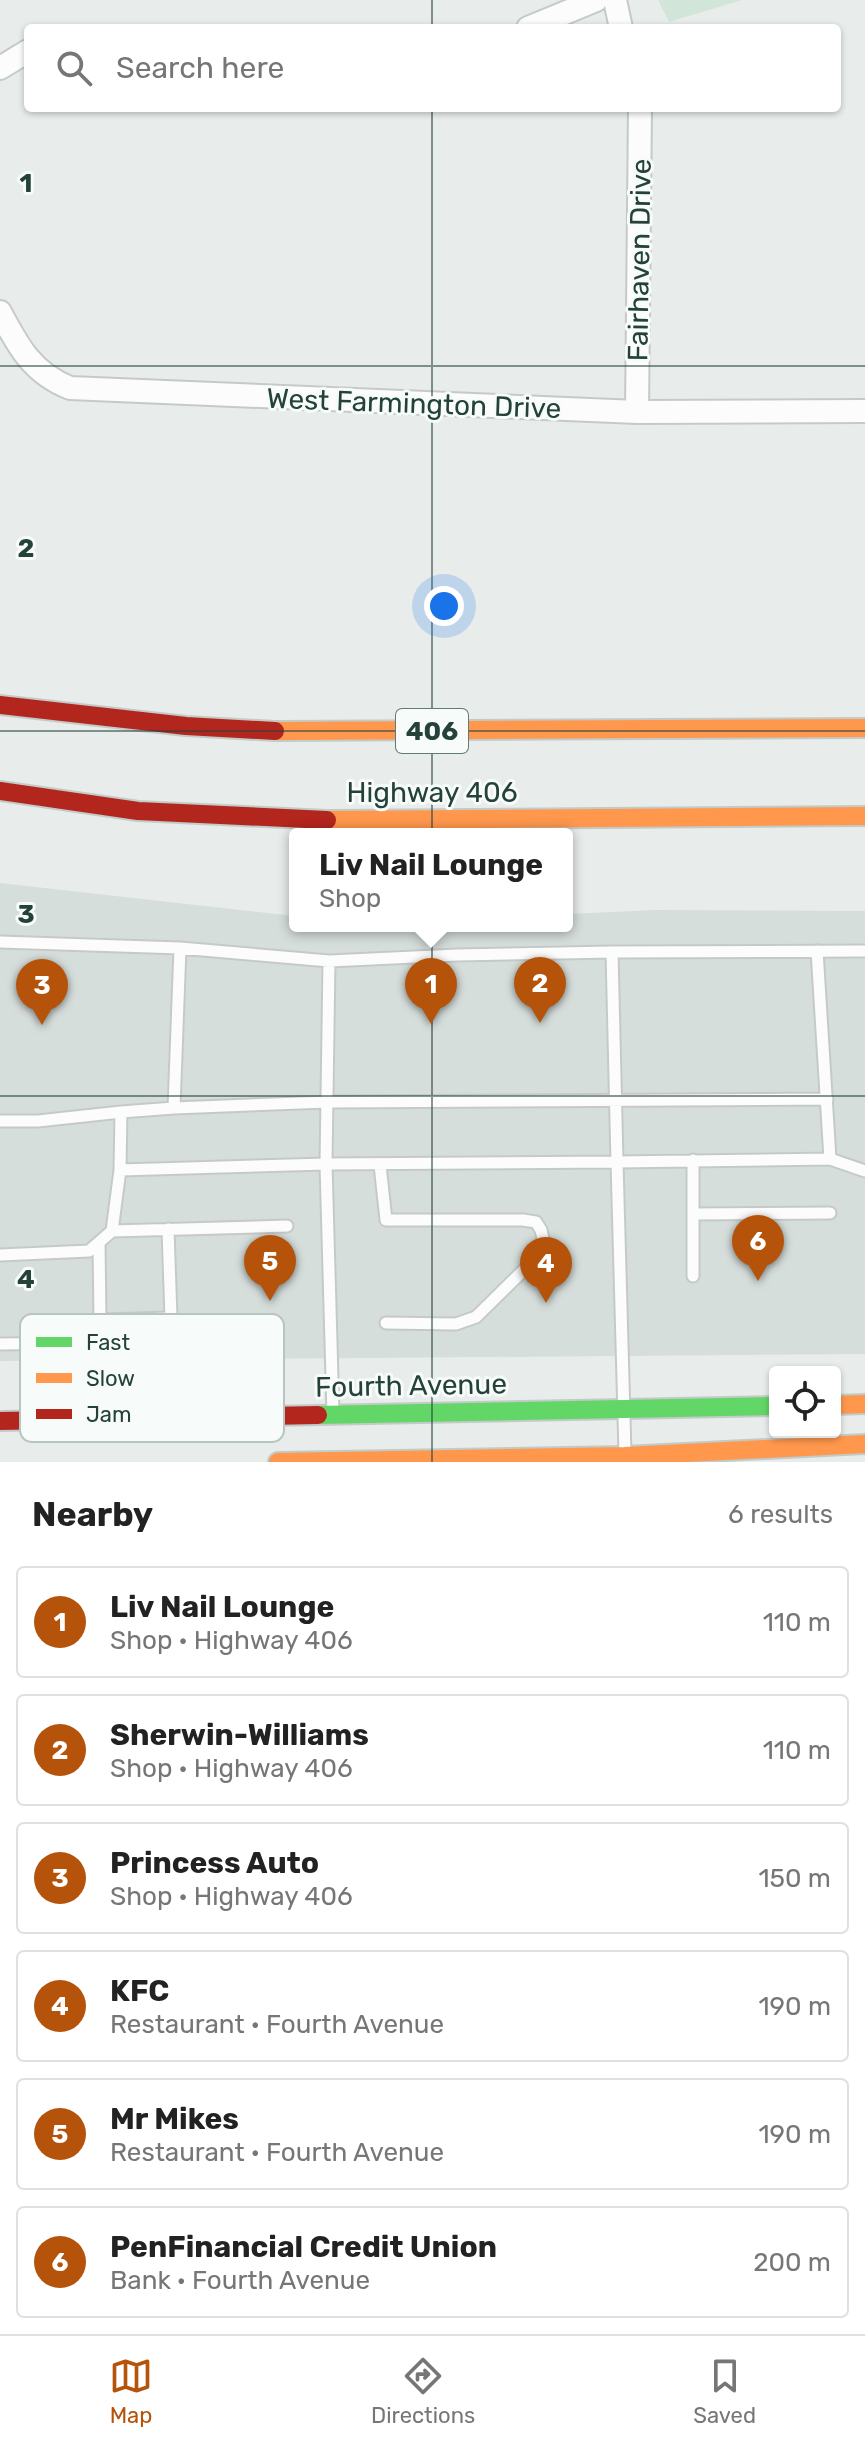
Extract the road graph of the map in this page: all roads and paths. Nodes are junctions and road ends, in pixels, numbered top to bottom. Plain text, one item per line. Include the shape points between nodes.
1 (596, 0) edge
2 (615, 0) edge
3 (538, 24) edge
4 (620, 24) edge
5 (24, 53) edge
6 (0, 68) edge
7 (640, 112) edge
8 (0, 312) edge
9 (865, 411) edge
10 (637, 412) junction
11 (0, 705) edge
12 (865, 728) edge
13 (0, 791) edge
14 (865, 816) edge
15 (0, 942) edge
16 (180, 948) junction
17 (817, 951) junction
18 (865, 951) edge
19 (612, 952) junction
20 (329, 961) junction
21 (827, 1099) junction
22 (616, 1100) junction
23 (327, 1102) junction
24 (174, 1108) junction
25 (121, 1112) junction
26 (0, 1121) edge
27 (830, 1159) junction
28 (693, 1160) junction
29 (617, 1162) junction
30 (326, 1164) junction
31 (380, 1165) junction
32 (120, 1170) junction
33 (865, 1171) edge
34 (830, 1213) dead end
35 (693, 1214) junction
36 (287, 1226) dead end
37 (168, 1229) junction
38 (112, 1231) junction
39 (99, 1242) junction
40 (0, 1255) edge
41 (693, 1276) dead end
42 (100, 1314) edge
43 (171, 1314) edge
44 (386, 1323) dead end
45 (0, 1344) edge
46 (20, 1344) edge
47 (865, 1404) edge
48 (841, 1405) edge
49 (769, 1406) edge
50 (623, 1408) junction
51 (333, 1414) junction
52 (284, 1415) edge
53 (0, 1421) edge
54 (20, 1421) edge
55 (865, 1444) edge
56 (625, 1459) edge
57 (278, 1462) edge

1 - 3 street
2 - 4 street
5 - 6 street
7 - 10 street, Fairhaven Drive
8 - 10 street, West Farmington Drive via 19,348 48,380 70,388
9 - 10 street, West Farmington Drive
11 - 12 main road, 406 via 186,726 299,732
13 - 14 main road, Highway 406 via 138,811 252,818
15 - 16 lane
16 - 20 lane
16 - 24 lane
17 - 18 lane
17 - 19 lane
17 - 21 lane
19 - 20 lane
19 - 22 lane
20 - 23 lane
21 - 22 lane
21 - 27 lane
22 - 23 lane
22 - 29 lane
23 - 24 lane
23 - 30 lane
24 - 25 lane
25 - 26 lane
25 - 32 lane
27 - 28 lane
27 - 33 lane
28 - 29 lane
28 - 35 lane
29 - 31 lane
29 - 50 lane
30 - 31 lane
30 - 32 lane
30 - 51 lane
31 - 44 lane via 386,1220 523,1220 536,1222 544,1243 538,1256 476,1317 456,1324
32 - 38 lane
34 - 35 lane
35 - 41 lane
36 - 37 lane
37 - 38 lane
37 - 43 lane
38 - 39 lane
39 - 40 lane via 89,1251
39 - 42 lane
45 - 46 lane
47 - 48 main road
49 - 50 main road, Fourth Avenue
50 - 51 main road, Fourth Avenue
50 - 56 lane
51 - 52 main road, Fourth Avenue
53 - 54 main road, Fourth Avenue
55 - 56 main road
56 - 57 main road

